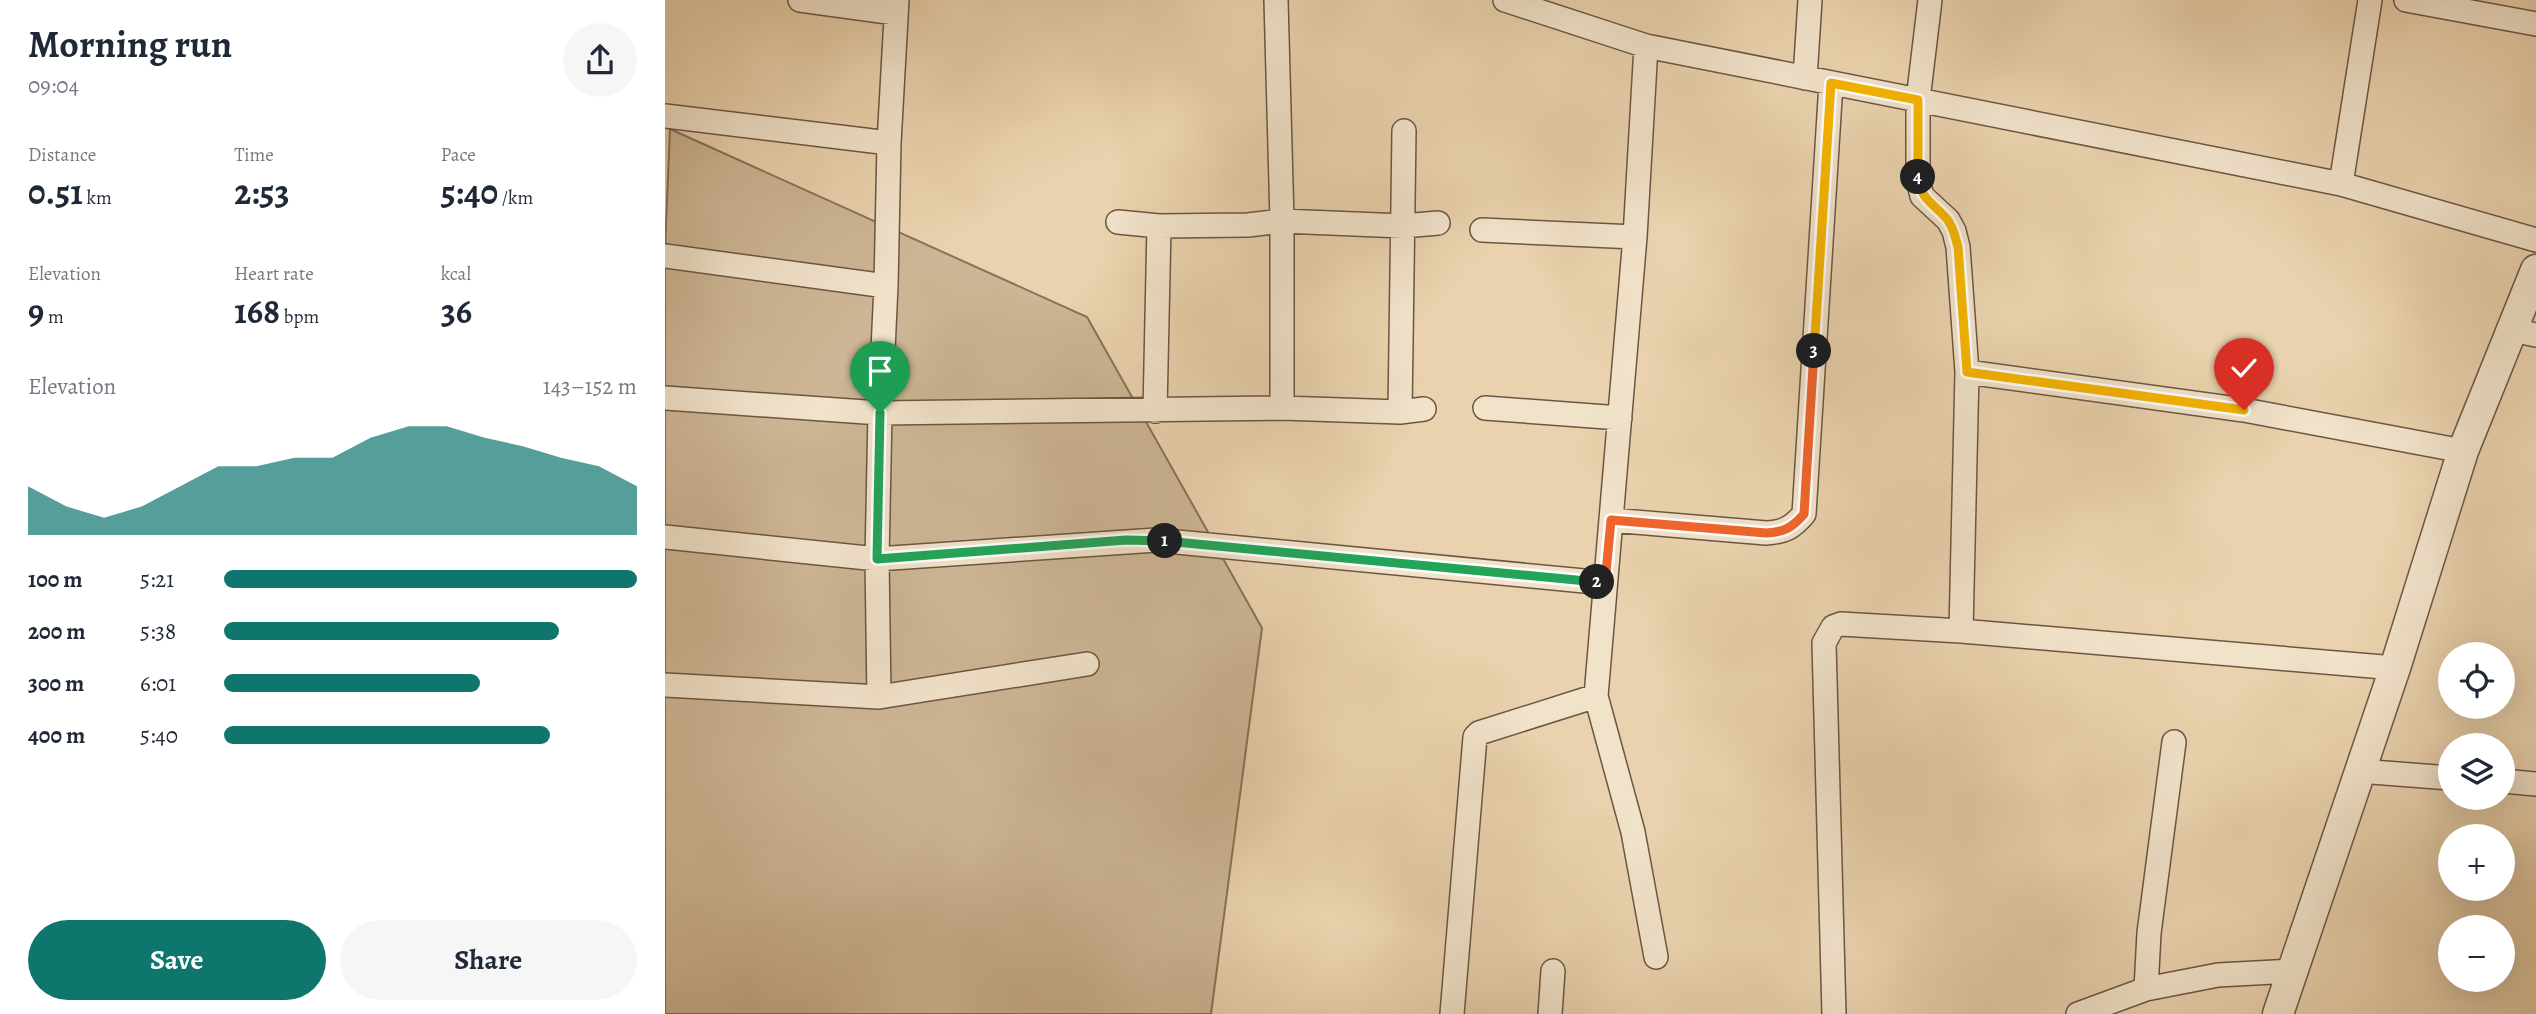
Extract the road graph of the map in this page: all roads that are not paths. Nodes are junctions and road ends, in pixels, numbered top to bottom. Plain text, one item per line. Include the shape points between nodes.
1 (800, 0) edge
2 (1276, 0) edge
3 (1505, 0) edge
4 (1810, 0) edge
5 (1930, 0) edge
6 (2370, 0) edge
7 (2406, 0) edge
8 (896, 6) edge
9 (2536, 23) edge
10 (1646, 46) junction
11 (1805, 78) junction
12 (1831, 83) junction
13 (1918, 100) junction
14 (665, 116) edge
15 (1404, 131) dead end
16 (889, 143) junction
17 (2341, 184) junction
18 (1282, 221) junction
19 (1118, 222) dead end
20 (1438, 223) dead end
21 (1159, 226) junction
22 (1403, 226) junction
23 (1482, 230) dead end
24 (1635, 237) junction
25 (2536, 240) edge
26 (665, 256) edge
27 (2536, 270) edge
28 (885, 286) junction
29 (2524, 333) edge
30 (1967, 372) junction
31 (665, 398) edge
32 (1282, 408) junction
33 (1485, 408) dead end
34 (1424, 409) dead end
35 (1155, 411) junction
36 (1400, 412) junction
37 (880, 413) junction
38 (1621, 418) junction
39 (2463, 451) junction
40 (1611, 520) junction
41 (665, 537) edge
42 (877, 559) junction
43 (1605, 583) junction
44 (1961, 631) junction
45 (1087, 664) dead end
46 (2395, 668) junction
47 (665, 685) edge
48 (1596, 696) junction
49 (879, 697) junction
50 (2174, 742) dead end
51 (2359, 771) junction
52 (2438, 777) edge
53 (2515, 782) edge
54 (2536, 783) edge
55 (1656, 957) dead end
56 (1553, 971) dead end
57 (2293, 971) junction
58 (2146, 989) junction
59 (1452, 1014) edge
60 (1549, 1014) edge
61 (1834, 1014) edge
62 (2078, 1014) edge
63 (2278, 1014) edge

1 - 8 street
2 - 18 street
3 - 10 street
4 - 11 street
5 - 13 street
6 - 17 street
7 - 9 street
8 - 16 street
10 - 11 street
10 - 24 street
11 - 12 street
12 - 13 street
12 - 40 street via 1804,514 1782,532 1766,533
13 - 17 street
13 - 30 street via 1918,180 1922,196 1954,231
14 - 16 street
15 - 22 street
16 - 28 street
17 - 25 street
18 - 21 street
18 - 22 street
18 - 32 street
19 - 21 street
20 - 22 street
21 - 35 street
22 - 36 street
23 - 24 street
24 - 38 street
26 - 28 street
27 - 29 street
28 - 37 street
29 - 39 street
30 - 39 street via 2244,410
30 - 44 street
31 - 37 street
32 - 35 street
32 - 36 street
33 - 38 street
34 - 36 street
35 - 37 street
37 - 42 street
38 - 40 street
39 - 46 street
40 - 43 street
41 - 42 street
42 - 43 street via 1156,540
42 - 49 street
43 - 48 street
44 - 46 street
44 - 61 street via 1841,624 1833,627 1824,643
45 - 49 street
46 - 51 street
47 - 49 street
48 - 55 street via 1633,831
48 - 59 street via 1475,737
50 - 58 street
51 - 52 street
51 - 57 street
53 - 54 street
56 - 60 street
57 - 58 street via 2218,975
57 - 63 street
58 - 62 street

